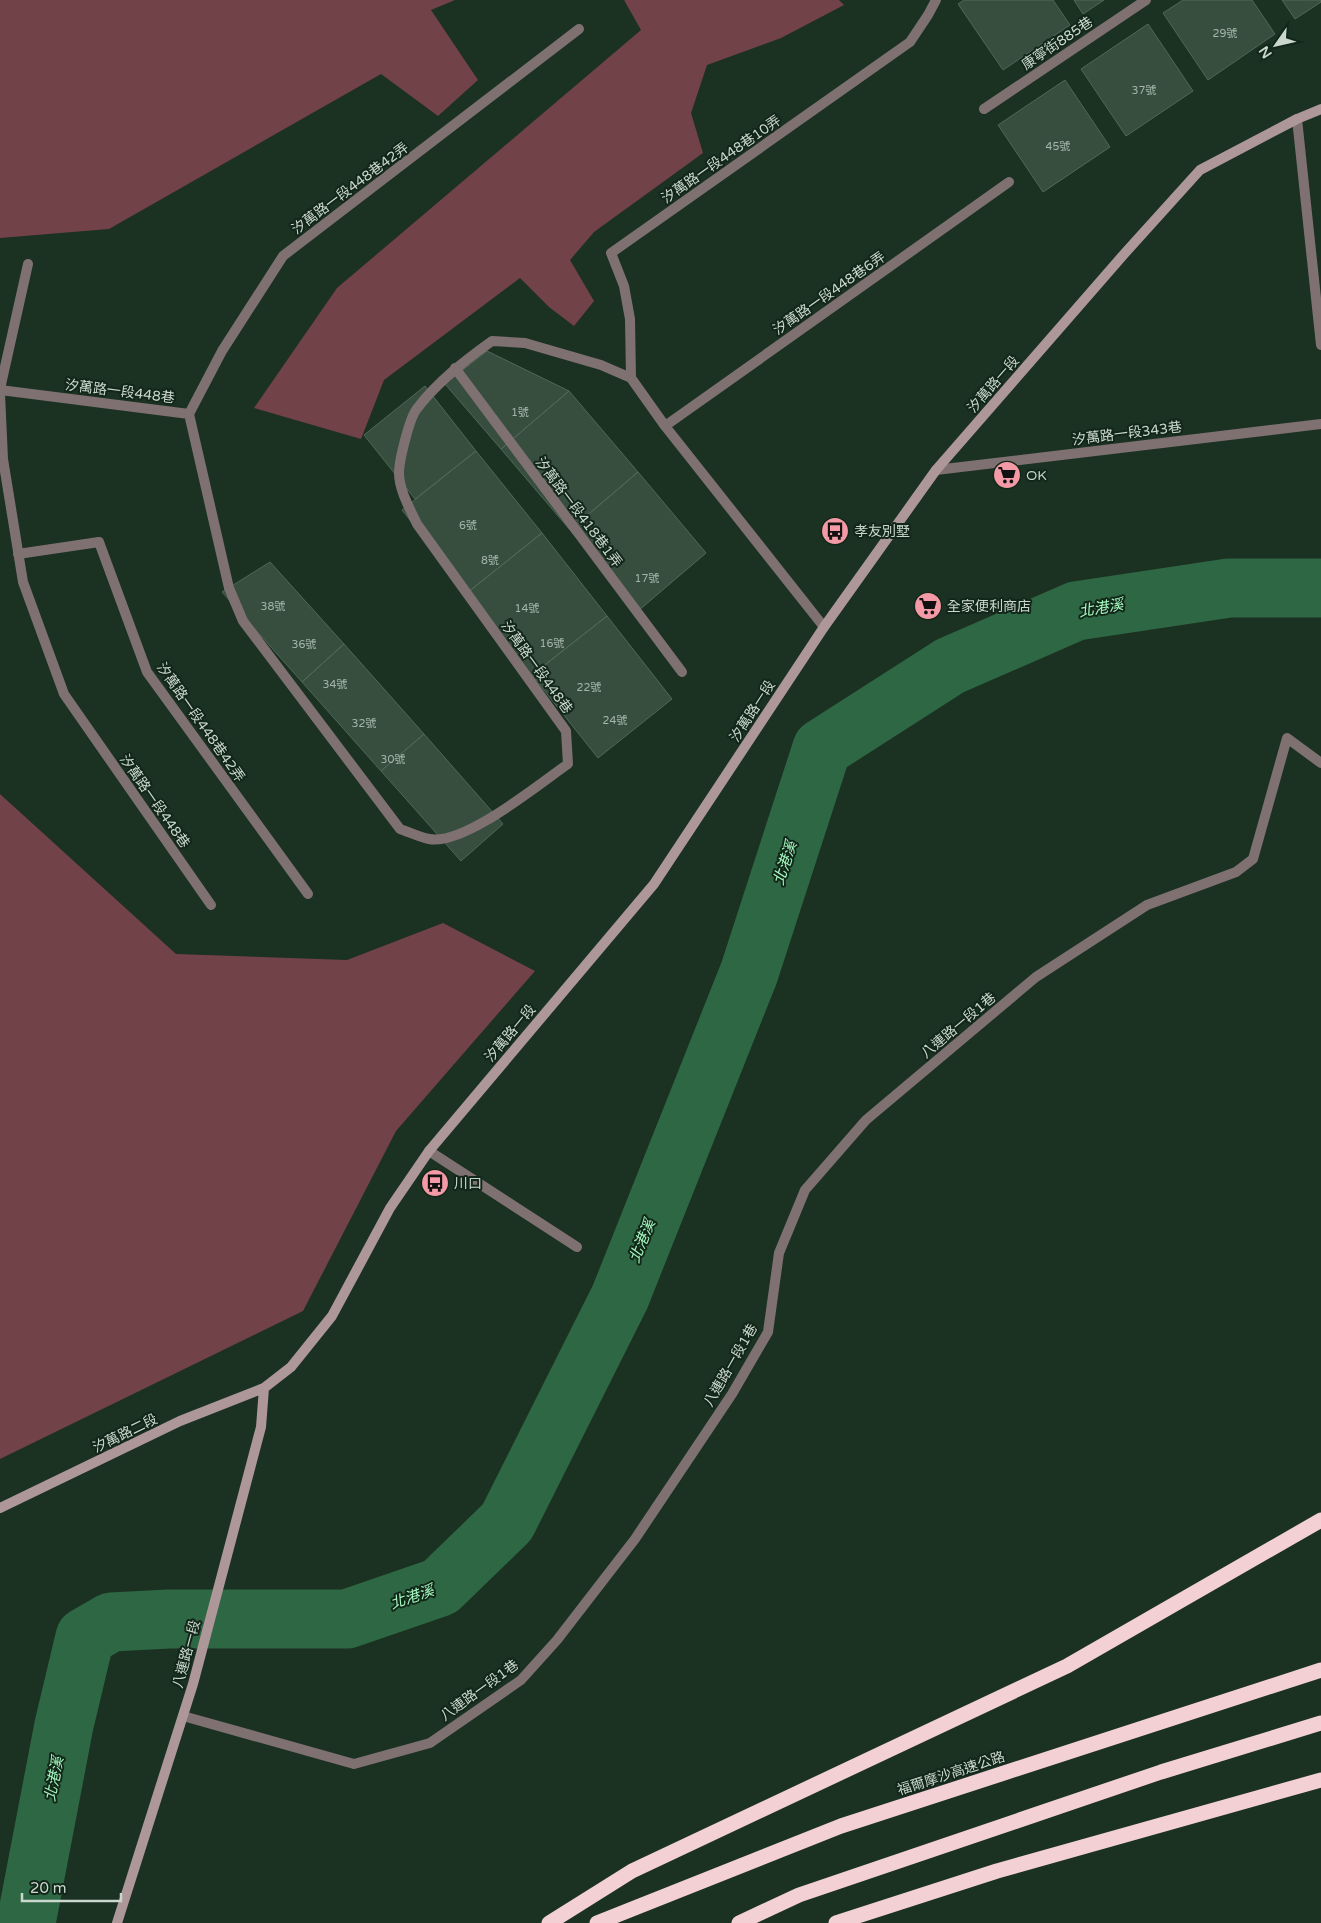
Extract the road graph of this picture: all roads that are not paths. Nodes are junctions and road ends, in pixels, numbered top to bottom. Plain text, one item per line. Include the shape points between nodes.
1 (936, 0) edge
2 (1146, 0) edge
3 (579, 29) dead end
4 (984, 109) dead end
5 (1321, 109) edge
6 (1297, 119) junction
7 (1009, 182) dead end
8 (28, 264) dead end
9 (1321, 345) edge
10 (455, 368) junction
11 (632, 378) junction
12 (0, 390) edge
13 (0, 394) edge
14 (189, 414) junction
15 (1321, 424) edge
16 (665, 426) junction
17 (936, 470) junction
18 (18, 554) junction
19 (824, 626) junction
20 (682, 672) dead end
21 (1321, 763) edge
22 (308, 894) dead end
23 (211, 905) dead end
24 (429, 1151) junction
25 (577, 1247) dead end
26 (264, 1388) junction
27 (0, 1508) edge
28 (1321, 1520) edge
29 (1321, 1670) edge
30 (183, 1716) junction
31 (1321, 1722) edge
32 (1321, 1780) edge
33 (117, 1923) edge
34 (549, 1923) edge
35 (597, 1923) edge
36 (739, 1923) edge
37 (836, 1923) edge

1 - 11 street, 汐萬路一段448巷10弄 via 910,42 611,253 624,286 630,319
2 - 4 street, 康寧街885巷
3 - 14 street, 汐萬路一段448巷42弄 via 283,256 222,351
5 - 6 street, 汐萬路一段
6 - 9 street
6 - 17 street, 汐萬路一段 via 1200,170
7 - 16 street, 汐萬路一段448巷6弄
8 - 12 street
10 - 11 street, 汐萬路一段448巷 via 492,340 526,343 601,365
10 - 14 street, 汐萬路一段448巷 via 414,412 401,455 399,475 417,524 566,731 568,764 485,822 451,836 430,839 400,829 243,621 229,588
10 - 20 street, 汐萬路一段418巷1弄
11 - 16 street
12 - 14 street, 汐萬路一段448巷
13 - 18 street, 汐萬路一段448巷 via 3,459
15 - 17 street, 汐萬路一段343巷
16 - 19 street
17 - 19 street, 汐萬路一段
18 - 22 street, 汐萬路一段448巷42弄 via 99,542 147,672
18 - 23 street, 汐萬路一段448巷 via 23,582 64,694
19 - 24 street, 汐萬路一段 via 654,884
21 - 30 street, 八連路一段1巷 via 1287,738 1253,859 1236,872 1147,905 1036,977 866,1120 805,1190 779,1253 768,1332 732,1394 635,1539 521,1680 430,1743 354,1764
24 - 25 street
24 - 26 street, 汐萬路一段 via 390,1208 332,1316 292,1366
26 - 27 street, 汐萬路二段 via 180,1421
26 - 30 street, 八連路一段 via 261,1427
28 - 34 highway via 1067,1666 632,1871
29 - 35 highway, 福爾摩沙高速公路 via 841,1826
30 - 33 street, 八連路一段
31 - 36 highway via 1161,1772 799,1895
32 - 37 highway via 997,1871

